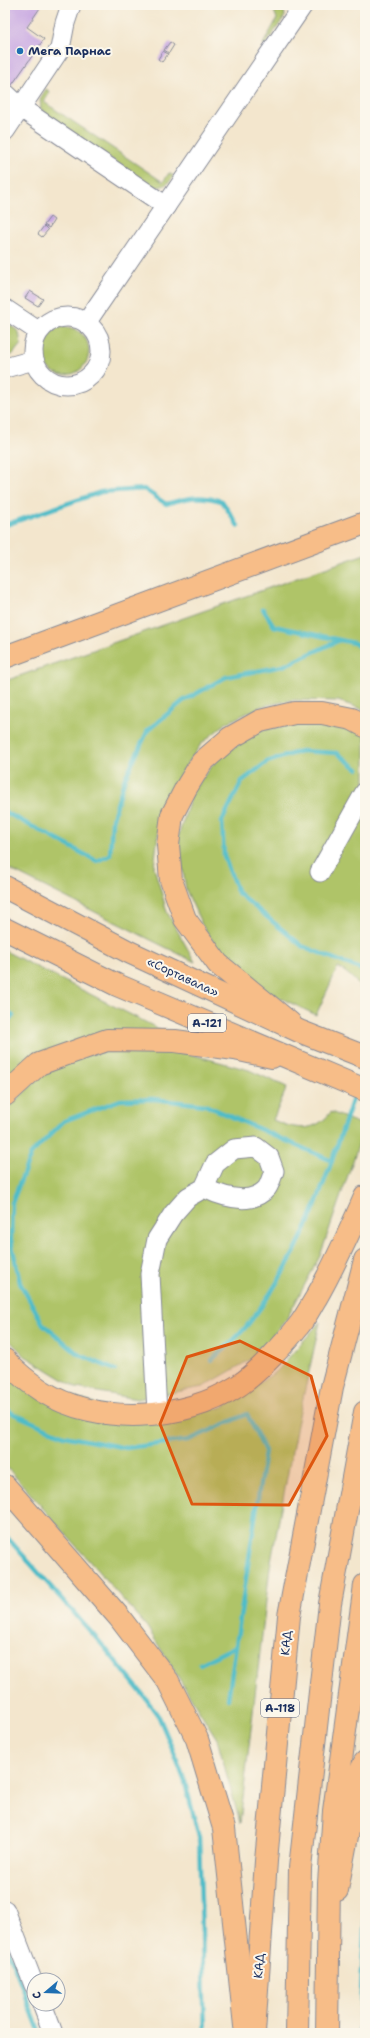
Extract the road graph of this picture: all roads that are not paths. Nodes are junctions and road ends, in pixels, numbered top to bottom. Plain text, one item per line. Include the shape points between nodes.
1 (72, 5) edge
2 (302, 5) edge
3 (6, 94) edge
4 (21, 108) junction
5 (5, 131) edge
6 (166, 206) junction
7 (5, 309) edge
8 (86, 323) junction
9 (38, 331) junction
10 (34, 360) junction
11 (5, 368) edge
12 (365, 523) edge
13 (5, 657) edge
14 (365, 726) edge
15 (365, 792) edge
16 (320, 872) dead end
17 (5, 887) edge
18 (5, 929) edge
19 (299, 1031) junction
20 (365, 1057) edge
21 (298, 1062) junction
22 (365, 1090) edge
23 (5, 1095) edge
24 (204, 1188) dead end
25 (365, 1197) edge
26 (365, 1260) edge
27 (5, 1360) edge
28 (365, 1412) edge
29 (157, 1413) junction
30 (5, 1486) edge
31 (365, 1585) edge
32 (365, 1762) edge
33 (5, 1910) edge
34 (327, 1952) junction
35 (29, 1972) edge
36 (45, 2012) edge
37 (53, 2033) edge
38 (245, 2033) edge
39 (254, 2033) edge
40 (297, 2033) edge
41 (326, 2033) edge

1 - 4 street via 65,23 60,49
2 - 6 street
3 - 4 street
4 - 5 street
4 - 6 street
6 - 8 street
7 - 9 street
8 - 9 street via 66,316 50,321
8 - 10 street via 95,331 100,342 101,354 98,365 86,378 70,385 58,384 43,375
9 - 10 street via 32,350
10 - 11 street
12 - 13 main road
14 - 19 main road via 352,719 322,713 294,713 260,722 230,738 202,762 172,815 168,845 171,880 185,919 218,964
15 - 16 street
17 - 19 main road, «Сортавала» / А-121 via 129,952
18 - 21 main road, А-121 via 117,985
19 - 20 main road, «Сортавала» / А-121
21 - 22 main road, А-121
21 - 23 main road via 235,1049 175,1041 107,1040 39,1064
24 - 29 street via 188,1197 156,1239 150,1274
25 - 29 main road via 333,1268 301,1323 266,1361 239,1385 207,1402
26 - 39 main road, КАД / А-118 via 332,1387 289,1616 266,1861
27 - 29 main road via 43,1392 74,1406 108,1413
28 - 40 main road, А-118 via 330,1604 300,1868
30 - 38 main road via 119,1617 168,1681 197,1739 224,1828
31 - 34 main road via 334,1811
32 - 34 main road via 356,1784
33 - 35 street
34 - 41 main road
36 - 37 street

